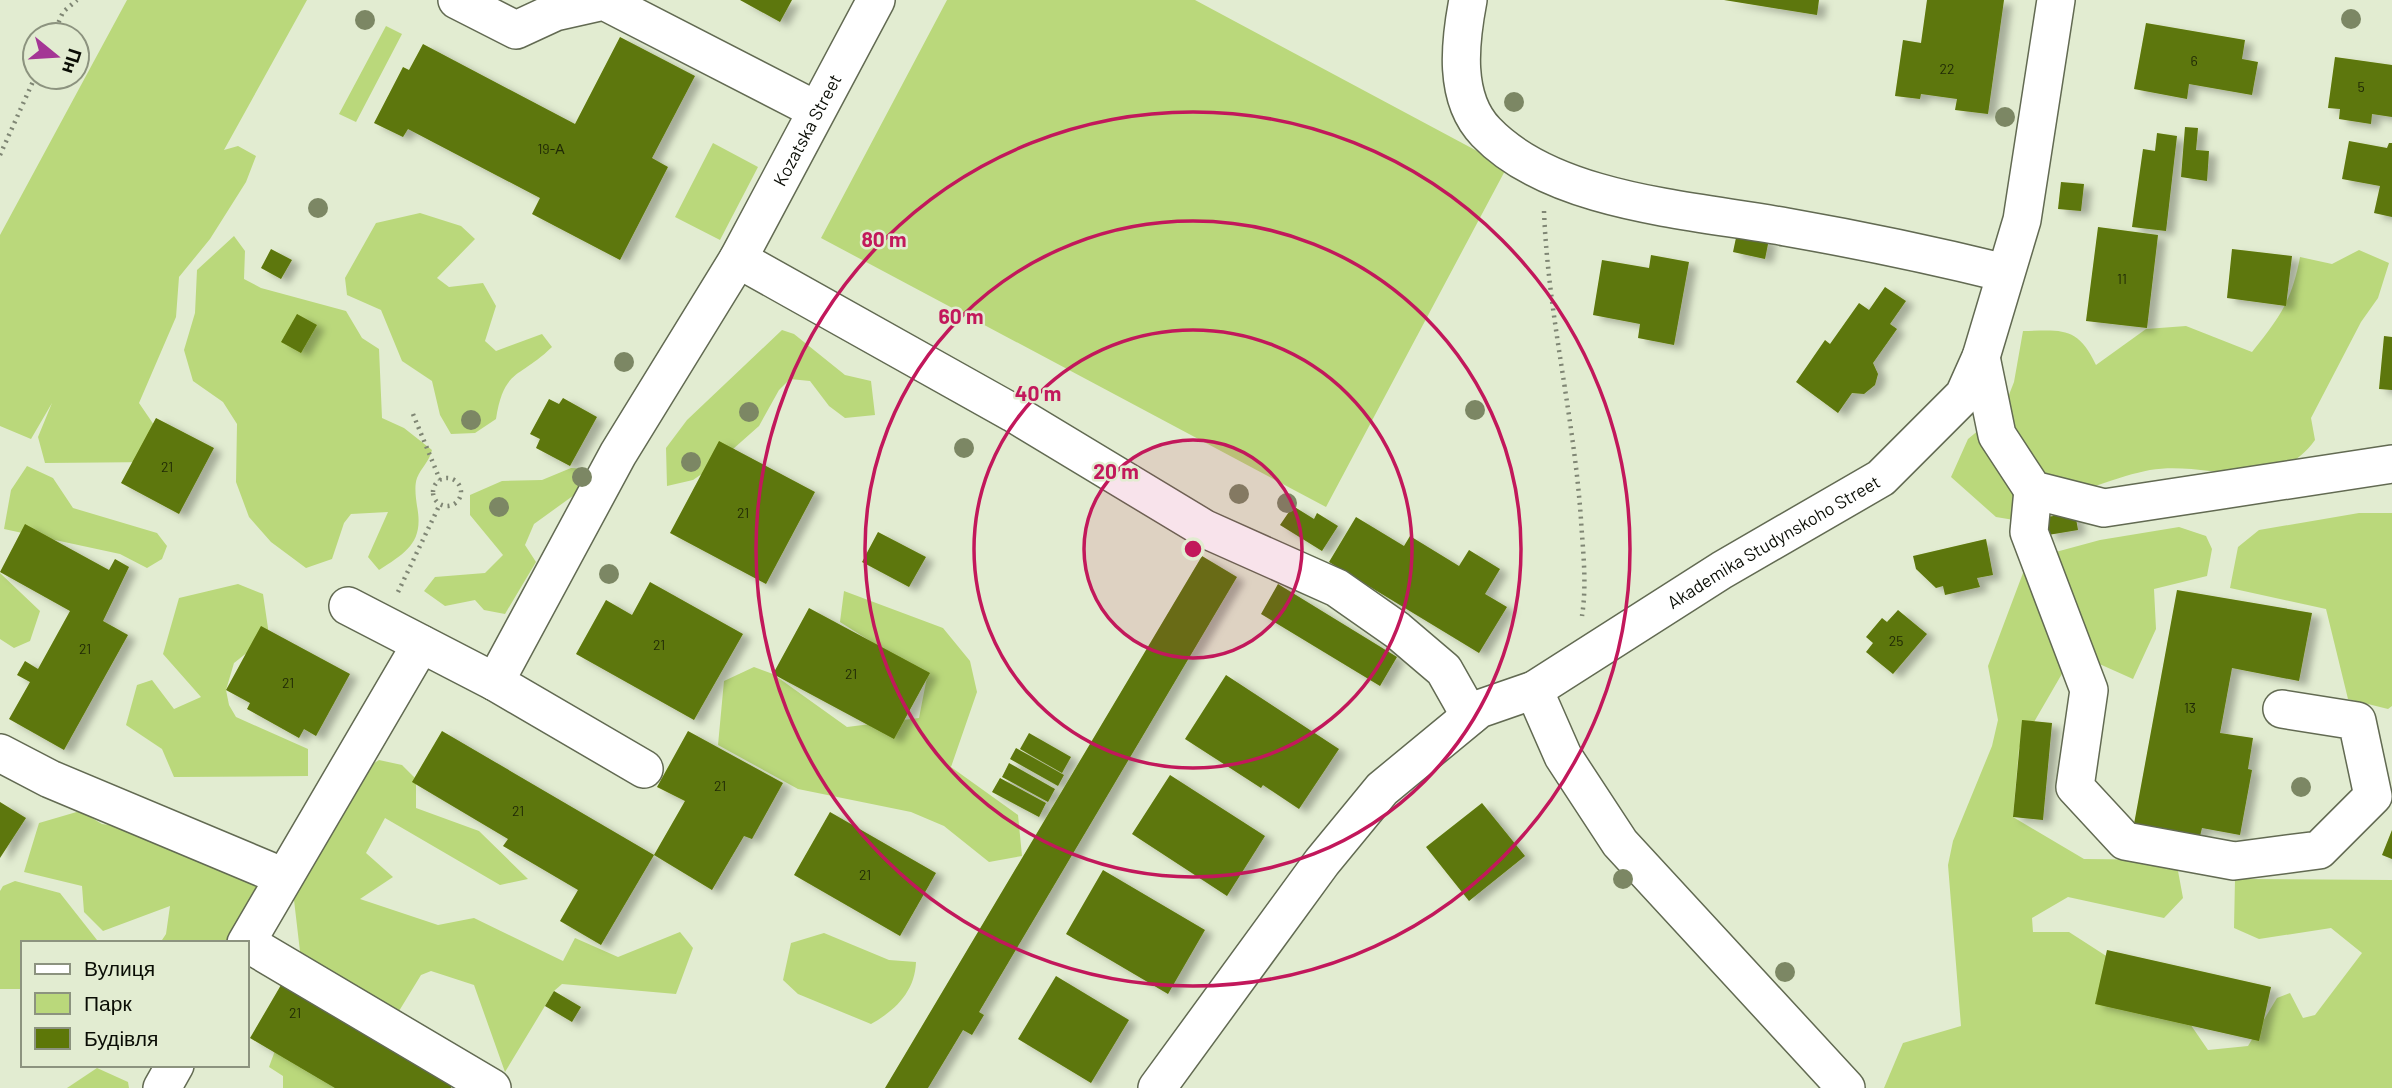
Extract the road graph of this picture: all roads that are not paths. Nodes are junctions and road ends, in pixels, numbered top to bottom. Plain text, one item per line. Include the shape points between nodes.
1 (457, 0) edge
2 (876, 0) edge
3 (1468, 0) edge
4 (2056, 0) edge
5 (567, 4) edge
6 (816, 110) junction
7 (738, 259) junction
8 (2005, 273) junction
9 (1981, 357) junction
10 (2392, 464) edge
11 (2033, 490) junction
12 (348, 606) dead end
13 (421, 644) junction
14 (495, 682) junction
15 (1534, 690) junction
16 (2282, 709) dead end
17 (1470, 716) junction
18 (0, 753) edge
19 (644, 769) dead end
20 (284, 877) junction
21 (247, 941) edge
22 (248, 944) edge
23 (174, 1067) edge
24 (162, 1088) edge
25 (492, 1088) edge
26 (1157, 1088) edge
27 (1846, 1088) edge

1 - 5 street via 516,30
2 - 6 street, Kozatska Street
3 - 8 street via 1460,65 1466,97 1484,131 1510,153 1543,170 1577,187 1640,202 1913,250
4 - 8 street, Akademika Studynskoho Street via 2022,220
5 - 6 street via 604,1
6 - 7 street, Kozatska Street
7 - 14 street, Kozatska Street via 618,454
7 - 17 street via 1013,413 1205,529 1337,588 1444,670
8 - 9 street, Akademika Studynskoho Street
9 - 11 street, Akademika Studynskoho Street via 1997,435
9 - 15 street, Akademika Studynskoho Street via 1964,395 1881,478 1722,570
10 - 11 street via 2104,508
11 - 16 street via 2029,532 2089,690 2075,787 2125,841 2234,861 2319,850 2373,796 2357,721
12 - 13 street
13 - 14 street
13 - 20 street
14 - 19 street
15 - 17 street, Akademika Studynskoho Street
15 - 27 street via 1563,756 1620,843
17 - 26 street, Akademika Studynskoho Street via 1382,789 1322,862
18 - 20 street via 50,779
20 - 21 street
22 - 25 street
23 - 24 street

